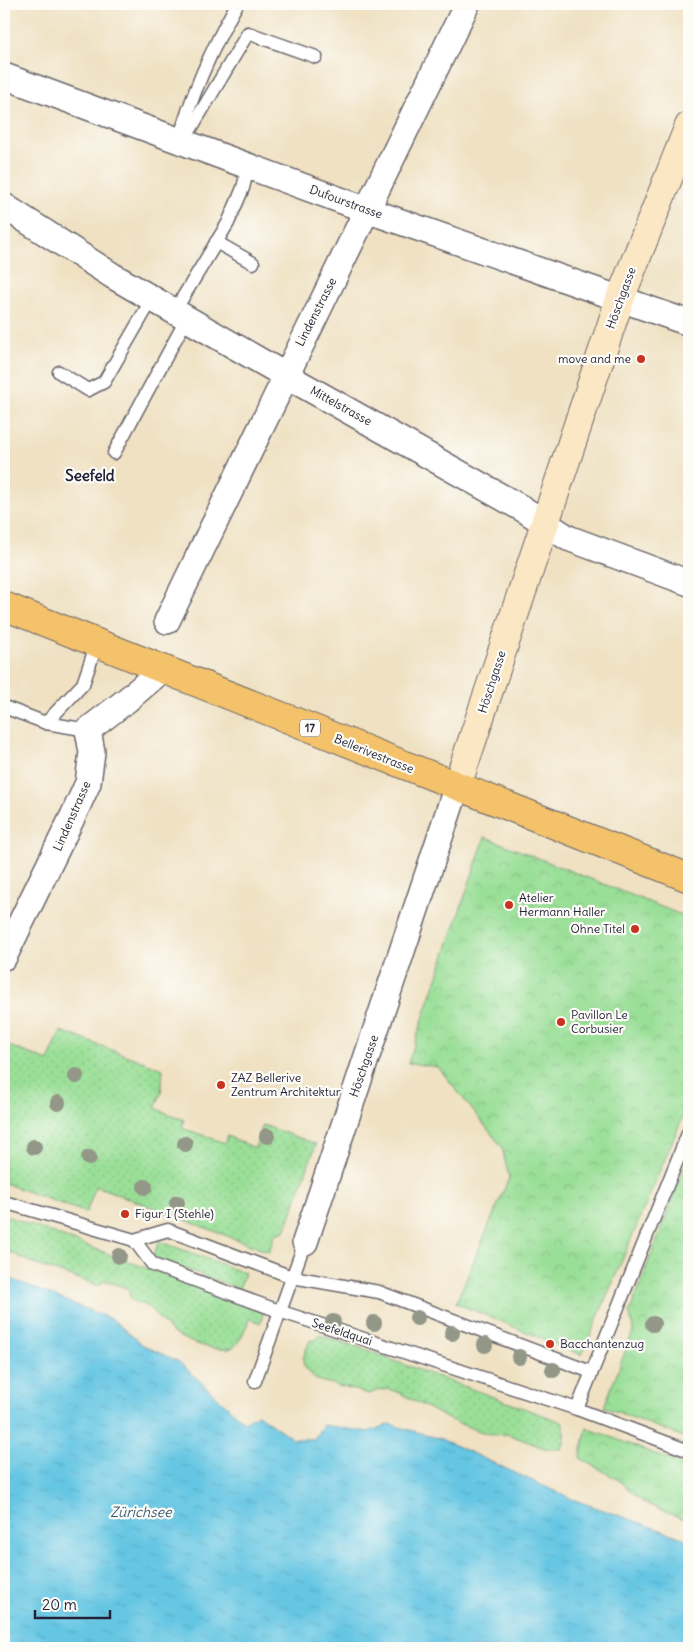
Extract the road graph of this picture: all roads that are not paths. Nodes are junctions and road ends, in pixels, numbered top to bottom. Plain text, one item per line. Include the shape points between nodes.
1 (237, 4) edge
2 (467, 4) edge
3 (316, 57) dead end
4 (4, 76) edge
5 (689, 126) edge
6 (181, 142) junction
7 (248, 166) junction
8 (4, 206) edge
9 (367, 210) junction
10 (216, 242) junction
11 (253, 263) dead end
12 (152, 299) junction
13 (620, 299) junction
14 (181, 315) junction
15 (689, 323) edge
16 (59, 372) dead end
17 (285, 375) junction
18 (114, 453) dead end
19 (545, 522) junction
20 (689, 583) edge
21 (4, 606) edge
22 (167, 621) dead end
23 (97, 643) junction
24 (164, 669) junction
25 (4, 707) edge
26 (46, 723) junction
27 (88, 730) junction
28 (457, 786) junction
29 (689, 878) edge
30 (4, 957) edge
31 (689, 1131) edge
32 (4, 1202) edge
33 (134, 1240) junction
34 (305, 1242) joint
35 (292, 1277) junction
36 (279, 1311) junction
37 (591, 1372) junction
38 (255, 1381) dead end
39 (577, 1409) junction
40 (689, 1451) edge

1 - 6 lane via 192,97
2 - 9 street, Lindenstrasse
3 - 6 lane via 248,32
4 - 6 street, Dufourstrasse
5 - 13 main road, Höschgasse
6 - 7 street, Dufourstrasse
7 - 9 street, Dufourstrasse
7 - 10 lane via 243,188
8 - 12 street, Mittelstrasse
9 - 13 street, Dufourstrasse
9 - 17 street, Lindenstrasse
10 - 11 lane
10 - 14 lane
12 - 14 street, Mittelstrasse
12 - 16 lane via 104,382 88,390
13 - 15 street, Dufourstrasse
13 - 19 main road, Höschgasse
14 - 17 street, Mittelstrasse
14 - 18 lane
17 - 19 street, Mittelstrasse
17 - 22 street, Lindenstrasse
19 - 20 street, Mittelstrasse via 568,538
19 - 28 main road, Höschgasse
21 - 23 main road, Bellerivestrasse / 17
23 - 24 main road, Bellerivestrasse / 17
23 - 26 lane via 83,684
24 - 27 street
24 - 28 main road, Bellerivestrasse / 17
25 - 26 lane
26 - 27 lane
27 - 30 street, Lindenstrasse via 92,752 88,783
28 - 29 main road, Bellerivestrasse / 17
28 - 34 street, Höschgasse
31 - 37 lane
32 - 33 lane
33 - 35 lane via 168,1230
33 - 36 lane, Seefeldquai via 153,1265
34 - 35 lane
35 - 36 lane
35 - 37 lane via 379,1292
36 - 38 lane
36 - 39 lane, Seefeldquai
37 - 39 lane
39 - 40 lane, Seefeldquai

